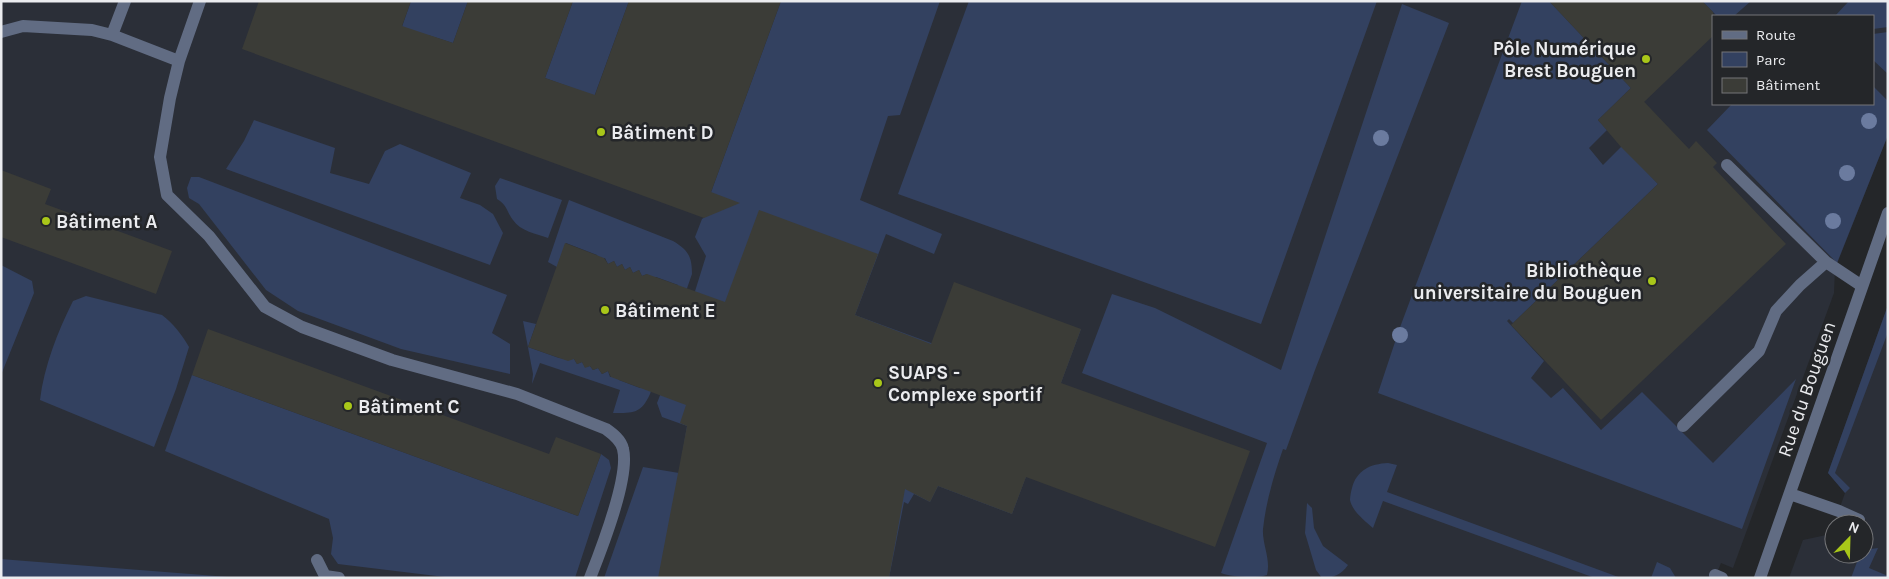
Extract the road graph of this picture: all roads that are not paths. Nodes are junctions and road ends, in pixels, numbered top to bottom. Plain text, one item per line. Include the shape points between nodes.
1 (125, 1) edge
2 (200, 1) edge
3 (1, 32) edge
4 (112, 35) junction
5 (178, 61) junction
6 (1727, 165) dead end
7 (1888, 213) edge
8 (1826, 262) junction
9 (1862, 286) junction
10 (1683, 426) dead end
11 (1790, 494) junction
12 (1846, 514) edge
13 (316, 560) dead end
14 (339, 578) edge
15 (590, 578) edge
16 (1760, 578) edge

1 - 4 street
2 - 5 street
3 - 4 street via 23,26 92,30
4 - 5 street
5 - 15 street via 160,157 167,195 210,236 265,306 310,330 392,360 517,394 606,428 617,438 623,449 622,484
6 - 8 street
7 - 9 street, Rue du Bouguen
8 - 9 street
8 - 10 street via 1776,311 1759,351
9 - 11 street, Rue du Bouguen
11 - 12 street
11 - 16 street, Rue du Bouguen
13 - 14 street via 325,576

